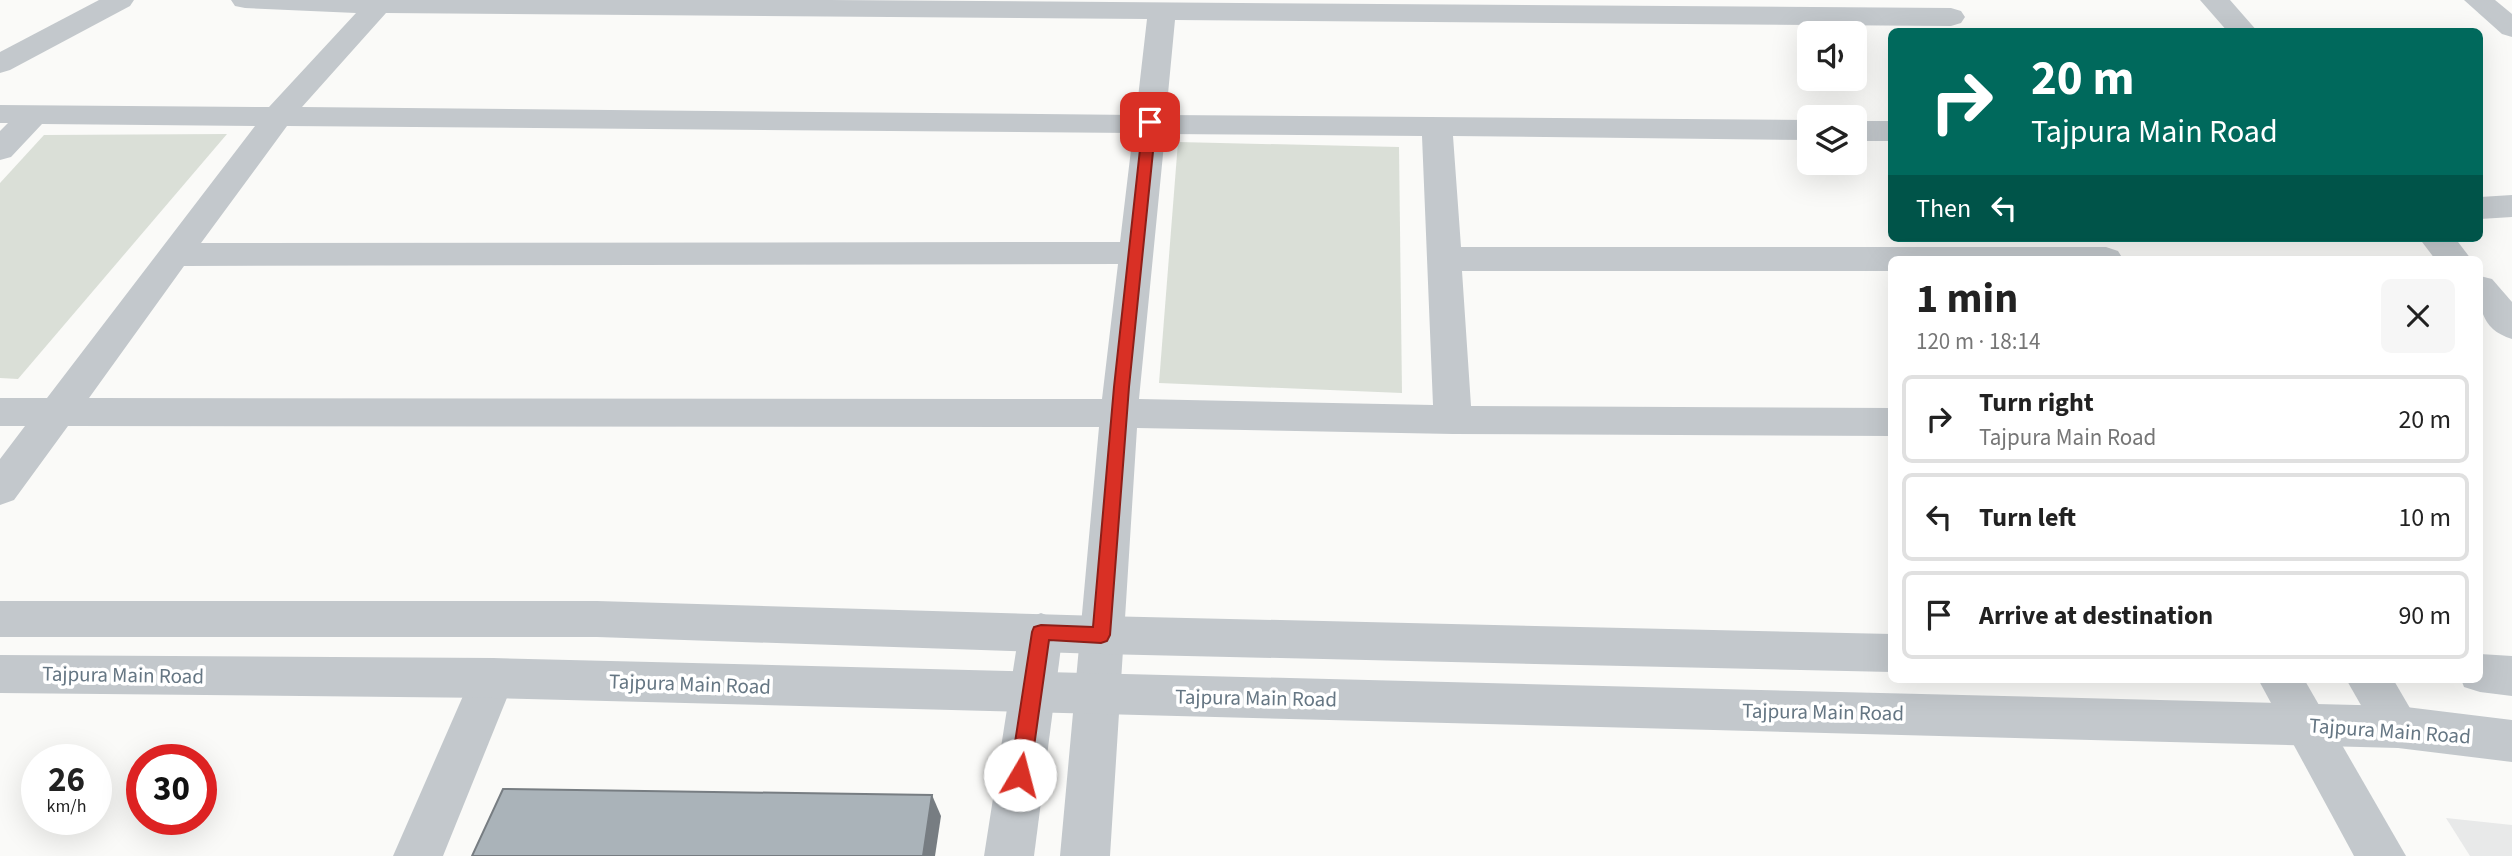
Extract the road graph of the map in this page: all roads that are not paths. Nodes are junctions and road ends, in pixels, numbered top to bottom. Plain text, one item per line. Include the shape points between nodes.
1 (120, 0) edge
2 (245, 0) edge
3 (262, 0) edge
4 (2214, 0) edge
5 (2478, 0) edge
6 (478, 3) edge
7 (714, 4) edge
8 (378, 5) junction
9 (920, 5) edge
10 (1162, 12) junction
11 (1950, 16) edge
12 (2240, 28) edge
13 (2512, 28) edge
14 (0, 64) edge
15 (0, 114) edge
16 (34, 114) junction
17 (278, 117) junction
18 (1150, 122) junction
19 (1437, 127) junction
20 (1797, 130) edge
21 (1867, 131) edge
22 (1888, 131) edge
23 (0, 150) edge
24 (2512, 206) edge
25 (2483, 208) edge
26 (2439, 242) edge
27 (1134, 253) junction
28 (174, 255) junction
29 (2451, 256) edge
30 (1444, 259) junction
31 (1888, 259) edge
32 (2483, 292) edge
33 (2512, 326) edge
34 (0, 412) edge
35 (56, 412) junction
36 (1119, 413) junction
37 (1453, 420) junction
38 (1888, 422) edge
39 (0, 489) edge
40 (0, 619) edge
41 (1041, 632) junction
42 (1101, 635) junction
43 (1888, 653) edge
44 (2483, 673) edge
45 (0, 674) edge
46 (2512, 676) edge
47 (493, 678) junction
48 (2282, 683) edge
49 (2370, 683) edge
50 (1031, 693) junction
51 (1098, 694) junction
52 (2308, 725) junction
53 (2398, 727) junction
54 (2512, 741) edge
55 (418, 856) edge
56 (1009, 856) edge
57 (1085, 856) edge
58 (2381, 856) edge

1 - 14 street
2 - 3 street
3 - 8 street
4 - 12 street
5 - 13 street
6 - 7 street
6 - 8 street
7 - 9 street
8 - 17 street
9 - 10 street
10 - 11 street
10 - 18 street
15 - 16 street
16 - 17 street
16 - 23 street
17 - 18 street
17 - 28 street
18 - 19 street
18 - 27 street
19 - 20 street
19 - 30 street
21 - 22 street
24 - 25 street
26 - 29 street
27 - 28 street
27 - 36 street
28 - 35 street
30 - 31 street
30 - 37 street
32 - 33 street
34 - 35 street
35 - 36 street
35 - 39 street
36 - 37 street
36 - 42 street
37 - 38 street
40 - 41 street via 597,619
41 - 42 street
41 - 50 street
42 - 43 street
42 - 51 street
44 - 46 street
45 - 47 street, Tajpura Main Road
47 - 50 street, Tajpura Main Road
47 - 55 street
48 - 52 street
49 - 53 street
50 - 51 street, Tajpura Main Road
50 - 56 street
51 - 52 street, Tajpura Main Road
51 - 57 street
52 - 53 street, Tajpura Main Road
52 - 58 street
53 - 54 street, Tajpura Main Road

